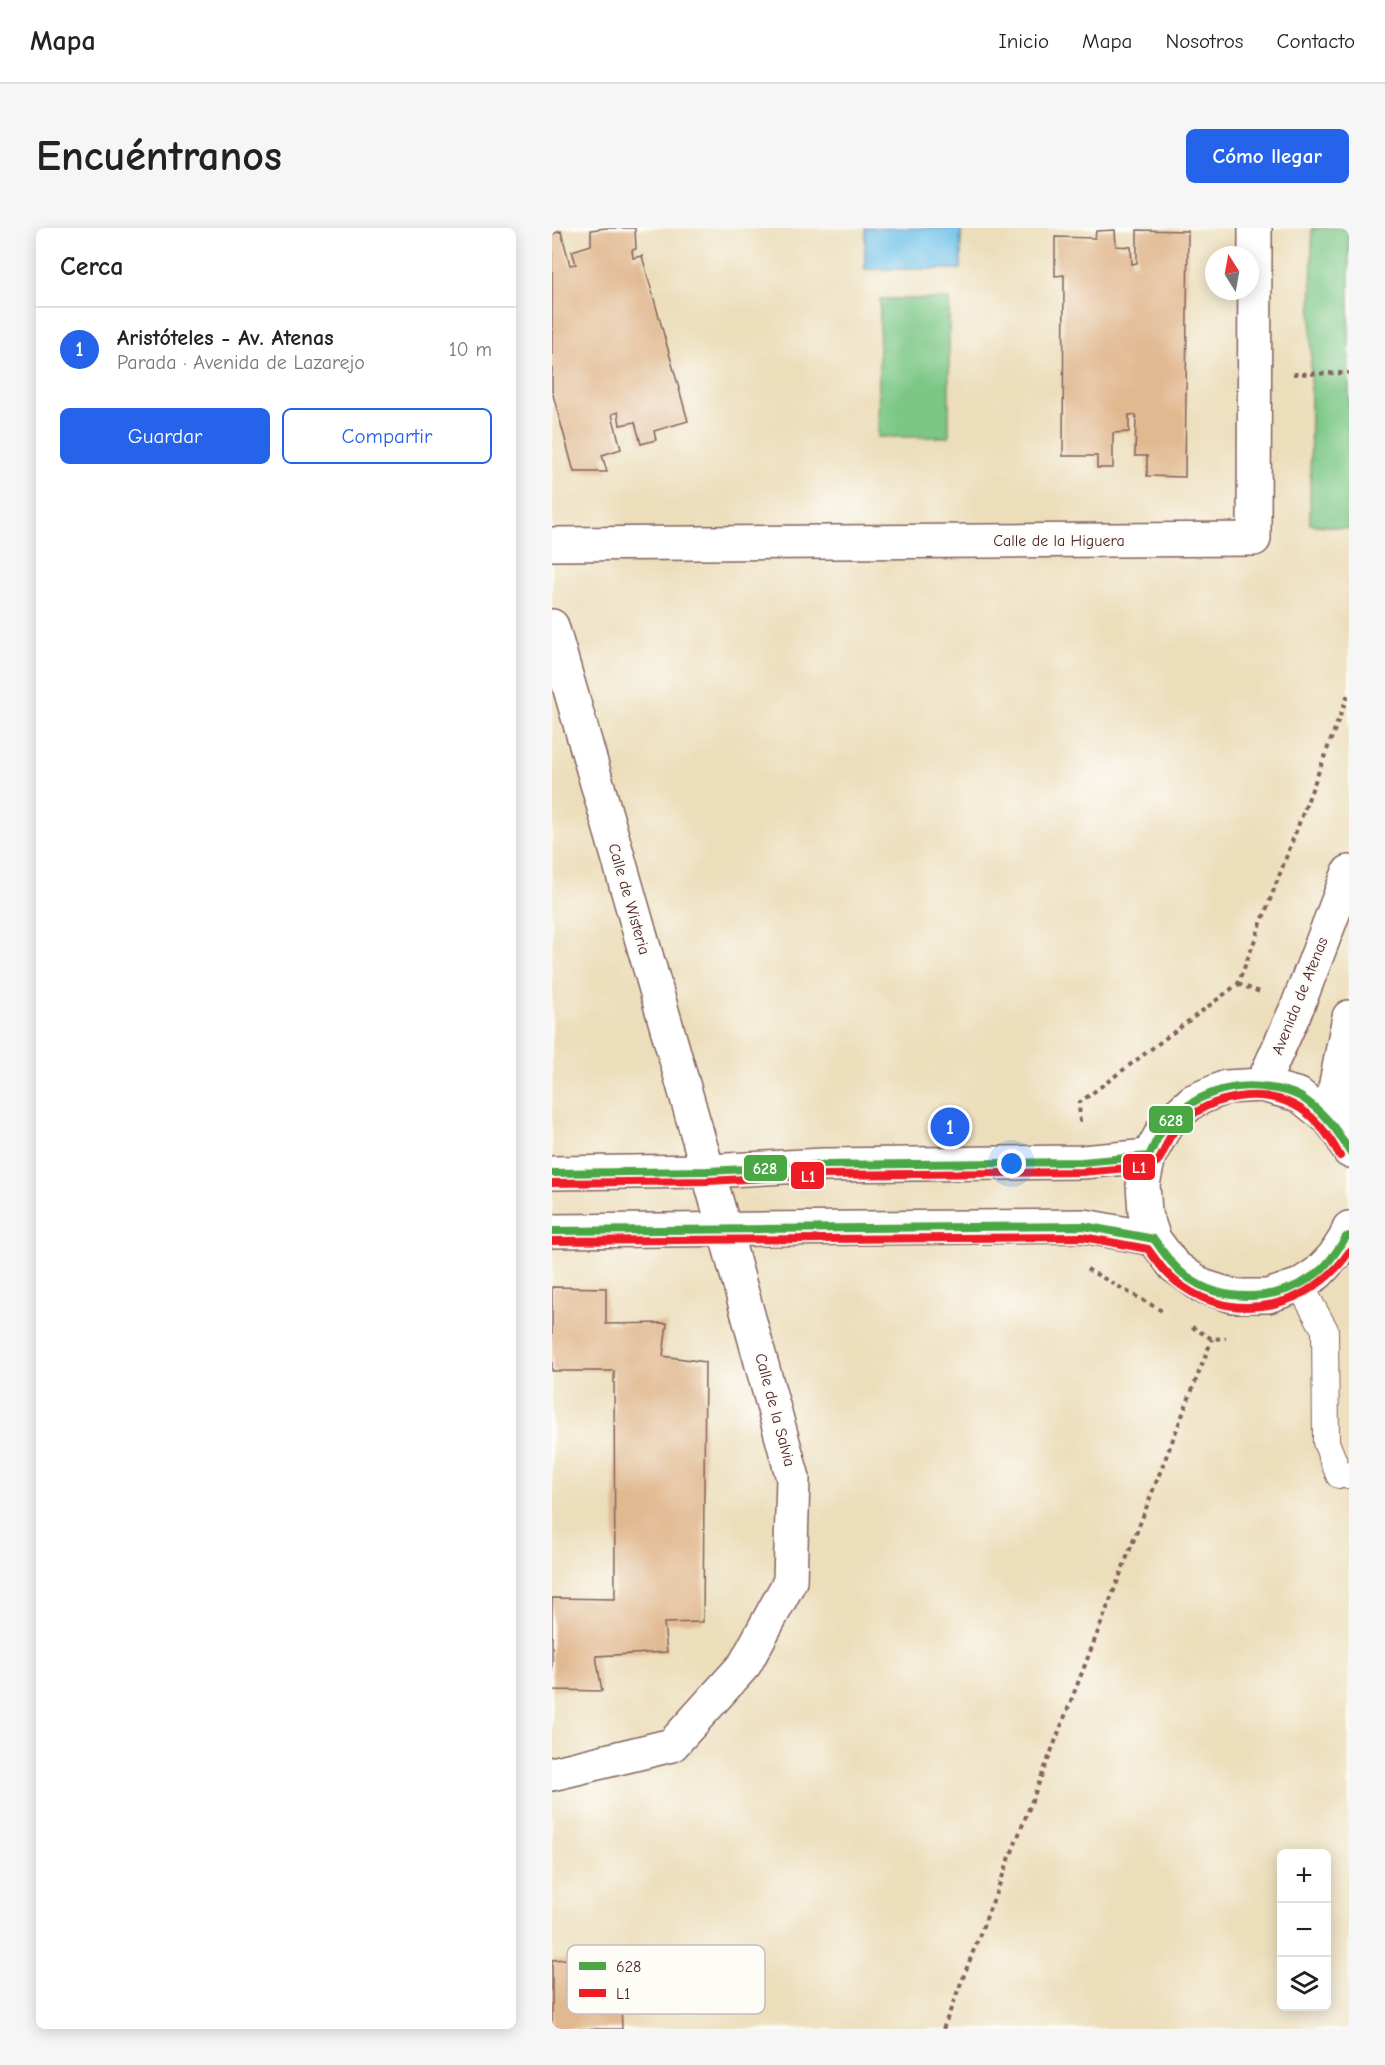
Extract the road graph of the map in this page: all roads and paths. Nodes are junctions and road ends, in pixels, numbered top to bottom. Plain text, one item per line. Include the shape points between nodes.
1 (1255, 228) edge
2 (1320, 373) dead end
3 (1349, 373) edge
4 (552, 544) edge
5 (552, 626) edge
6 (1349, 872) edge
7 (1349, 1017) edge
8 (1262, 1085) junction
9 (1329, 1119) junction
10 (1349, 1151) edge
11 (1149, 1156) junction
12 (707, 1171) junction
13 (552, 1173) edge
14 (552, 1231) edge
15 (725, 1231) junction
16 (1348, 1234) edge
17 (1154, 1239) junction
18 (1300, 1285) junction
19 (1212, 1339) dead end
20 (1349, 1475) edge
21 (552, 1774) edge
22 (943, 2029) edge

1 - 4 street, Calle de la Higuera via 1254,539
2 - 3 path
5 - 12 street, Calle de Wisteria
6 - 8 street, Avenida de Atenas via 1298,1005
7 - 9 street
8 - 9 street via 1299,1095
8 - 11 street via 1226,1087 1193,1101 1166,1125
9 - 10 street
11 - 12 street
11 - 17 street via 1143,1184 1145,1212
12 - 13 street
12 - 15 street, Calle de la Salvia
14 - 15 street
15 - 17 street via 1083,1227
15 - 21 street, Calle de la Salvia via 793,1478 790,1581 745,1664 672,1745
16 - 18 street via 1318,1273
17 - 18 street via 1174,1266 1202,1286 1233,1296 1268,1296
18 - 20 lane via 1325,1330 1326,1442 1340,1475
19 - 22 path

